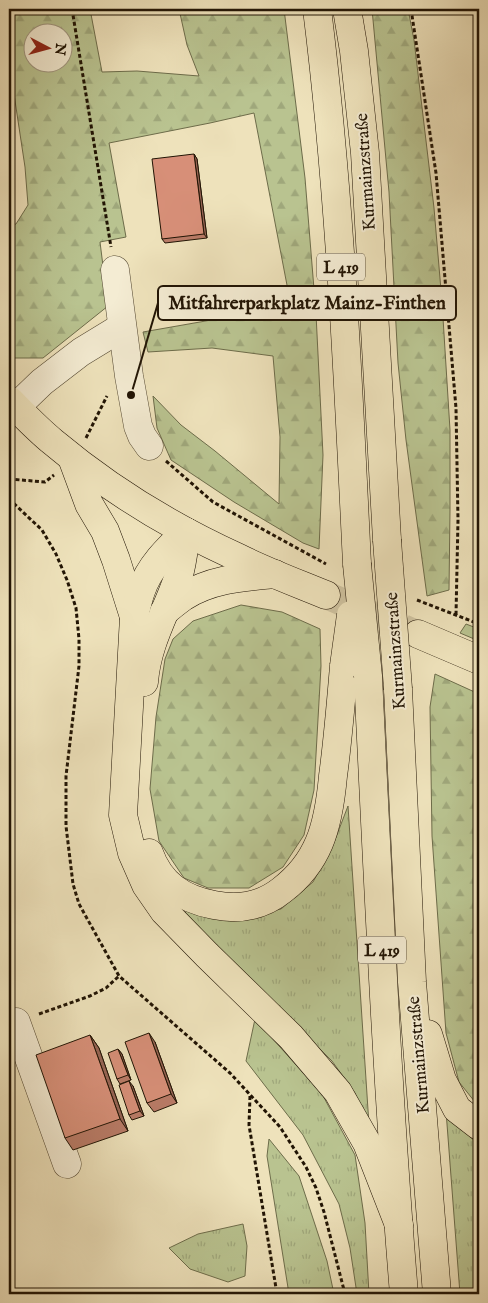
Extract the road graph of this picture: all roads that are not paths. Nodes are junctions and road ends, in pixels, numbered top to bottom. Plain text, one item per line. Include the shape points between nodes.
1 (317, 9) edge
2 (347, 9) edge
3 (115, 270) road end
4 (122, 327) junction
5 (12, 404) edge
6 (149, 446) road end
7 (70, 458) junction
8 (186, 532) junction
9 (276, 574) junction
10 (326, 595) tunnel mouth
11 (164, 612) junction
12 (134, 618) junction
13 (418, 634) tunnel mouth
14 (479, 660) edge
15 (356, 671) junction
16 (412, 982) junction
17 (16, 1022) road end
18 (479, 1126) edge
19 (67, 1164) dead end
20 (398, 1225) junction
21 (404, 1294) edge
22 (437, 1294) edge

1 - 15 main road, Kurmainzstraße / L 419, bridge via 342,276 357,564
2 - 16 main road, Kurmainzstraße / L 419, bridge via 365,153 398,689
3 - 4 lane
4 - 5 lane via 81,352
4 - 6 lane via 138,426
5 - 7 main road
7 - 8 main road
7 - 12 main road via 89,504 105,531
8 - 9 main road
8 - 11 main road via 183,560
8 - 12 main road via 152,568 141,590
9 - 10 main road
9 - 11 main road via 212,583
11 - 15 main road via 144,676 138,774 141,825 158,873 178,893 202,903 233,908 266,901 291,884 311,860 326,823
12 - 20 main road via 123,815 132,852 146,885 164,911 292,1037 338,1092 367,1143
13 - 14 main road
15 - 20 main road, Kurmainzstraße / L 419 via 385,1007
16 - 18 main road via 442,1080 457,1109
16 - 22 main road, Kurmainzstraße / L 419
17 - 19 lane
20 - 21 main road, L 419

